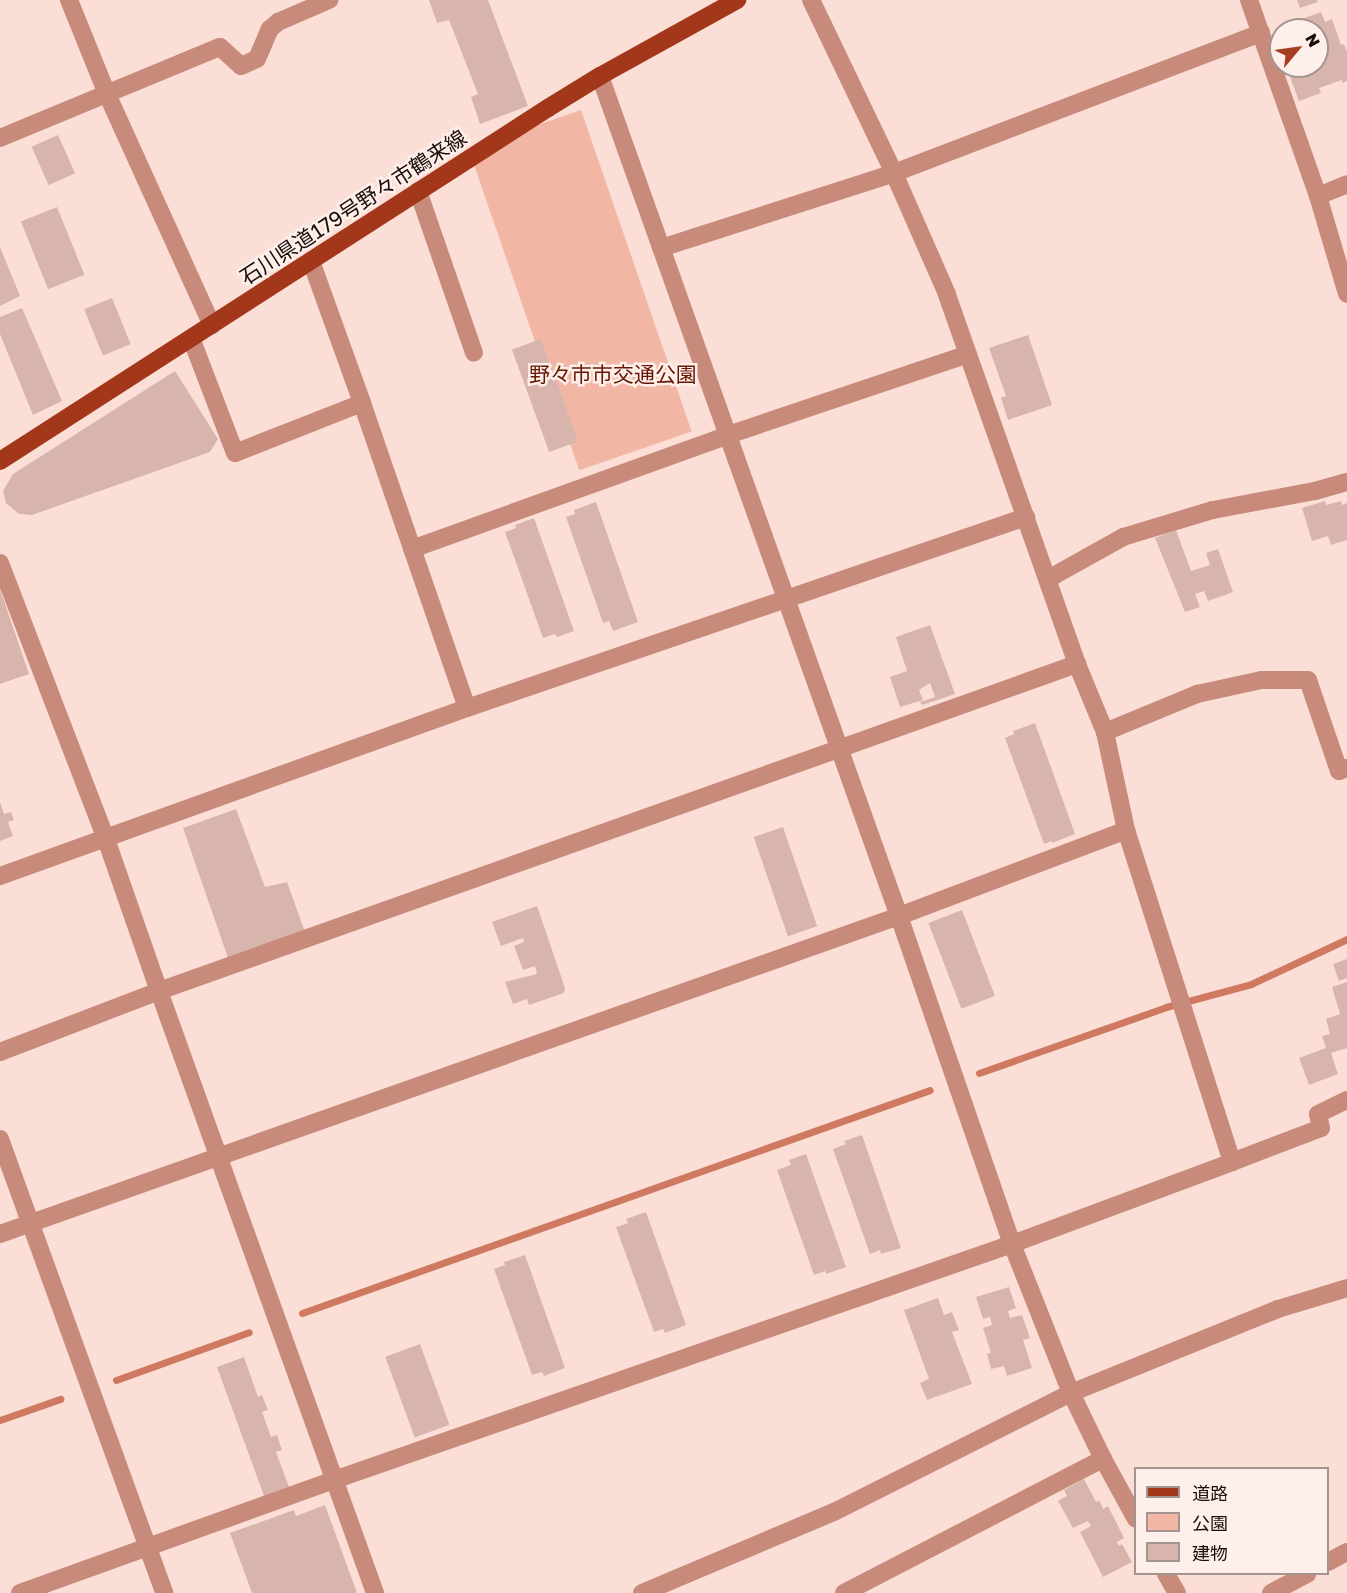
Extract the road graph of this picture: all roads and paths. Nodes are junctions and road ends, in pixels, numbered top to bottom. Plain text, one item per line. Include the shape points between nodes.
1 (69, 0) edge
2 (329, 0) edge
3 (737, 0) edge
4 (811, 0) edge
5 (1249, 0) edge
6 (1261, 33) junction
7 (600, 76) junction
8 (107, 94) junction
9 (0, 138) edge
10 (894, 173) junction
11 (1347, 184) edge
12 (418, 191) junction
13 (1318, 196) junction
14 (661, 248) junction
15 (311, 261) junction
16 (1347, 294) edge
17 (212, 325) junction
18 (191, 338) junction
19 (474, 353) dead end
20 (968, 354) junction
21 (362, 403) junction
22 (728, 435) junction
23 (0, 461) edge
24 (1347, 482) edge
25 (1026, 517) junction
26 (412, 549) junction
27 (0, 563) edge
28 (1048, 579) junction
29 (786, 600) junction
30 (1077, 664) junction
31 (467, 708) junction
32 (1106, 732) junction
33 (838, 751) junction
34 (1347, 768) edge
35 (1126, 830) junction
36 (106, 839) junction
37 (0, 876) edge
38 (899, 916) junction
39 (159, 991) junction
40 (0, 1052) edge
41 (1347, 1100) edge
42 (0, 1139) edge
43 (217, 1157) junction
44 (1232, 1162) junction
45 (29, 1224) junction
46 (0, 1234) edge
47 (1012, 1244) junction
48 (1347, 1288) edge
49 (1071, 1393) junction
50 (1102, 1459) junction
51 (334, 1480) junction
52 (1134, 1515) edge
53 (146, 1548) junction
54 (1347, 1552) edge
55 (1329, 1561) edge
56 (1167, 1575) edge
57 (1305, 1575) edge
58 (651, 1591) edge
59 (20, 1593) edge
60 (164, 1593) edge
61 (375, 1593) edge
62 (844, 1593) edge
63 (1177, 1593) edge
64 (1271, 1593) edge

1 - 8 street
2 - 8 street via 278,22 270,29 257,59 241,66 220,47
3 - 7 main road, 石川県道179号野々市鶴来線
4 - 10 street
5 - 6 street
6 - 10 street
6 - 13 street
7 - 12 main road, 石川県道179号野々市鶴来線
7 - 14 street
8 - 9 street
8 - 17 street
10 - 14 street
10 - 20 street via 947,294
11 - 13 street
12 - 15 main road, 石川県道179号野々市鶴来線
12 - 19 street
13 - 16 street
14 - 22 street
15 - 17 main road, 石川県道179号野々市鶴来線
15 - 21 street
17 - 18 main road, 石川県道179号野々市鶴来線
18 - 21 street via 235,453
18 - 23 main road, 石川県道179号野々市鶴来線
20 - 22 street
20 - 25 street
21 - 26 street
22 - 26 street
22 - 29 street
24 - 28 street via 1213,510 1123,537
25 - 28 street
25 - 29 street
26 - 31 street
27 - 36 street
28 - 30 street
29 - 31 street
29 - 33 street
30 - 32 street
30 - 33 street
31 - 36 street
32 - 34 street via 1197,694 1262,680 1308,680 1339,771
32 - 35 street
33 - 38 street
33 - 39 street
35 - 38 street
35 - 44 street
36 - 37 street
36 - 39 street
38 - 43 street
38 - 47 street
39 - 40 street
39 - 43 street
41 - 44 street via 1318,1113 1321,1128
42 - 45 street
43 - 45 street
43 - 51 street
44 - 47 street
45 - 46 street
45 - 53 street
47 - 49 street
47 - 51 street
48 - 49 street via 1278,1309
49 - 50 street
49 - 58 street via 834,1512
50 - 52 street
50 - 62 street
51 - 53 street
51 - 61 street
53 - 59 street
53 - 60 street
54 - 55 street
56 - 63 street
57 - 64 street

